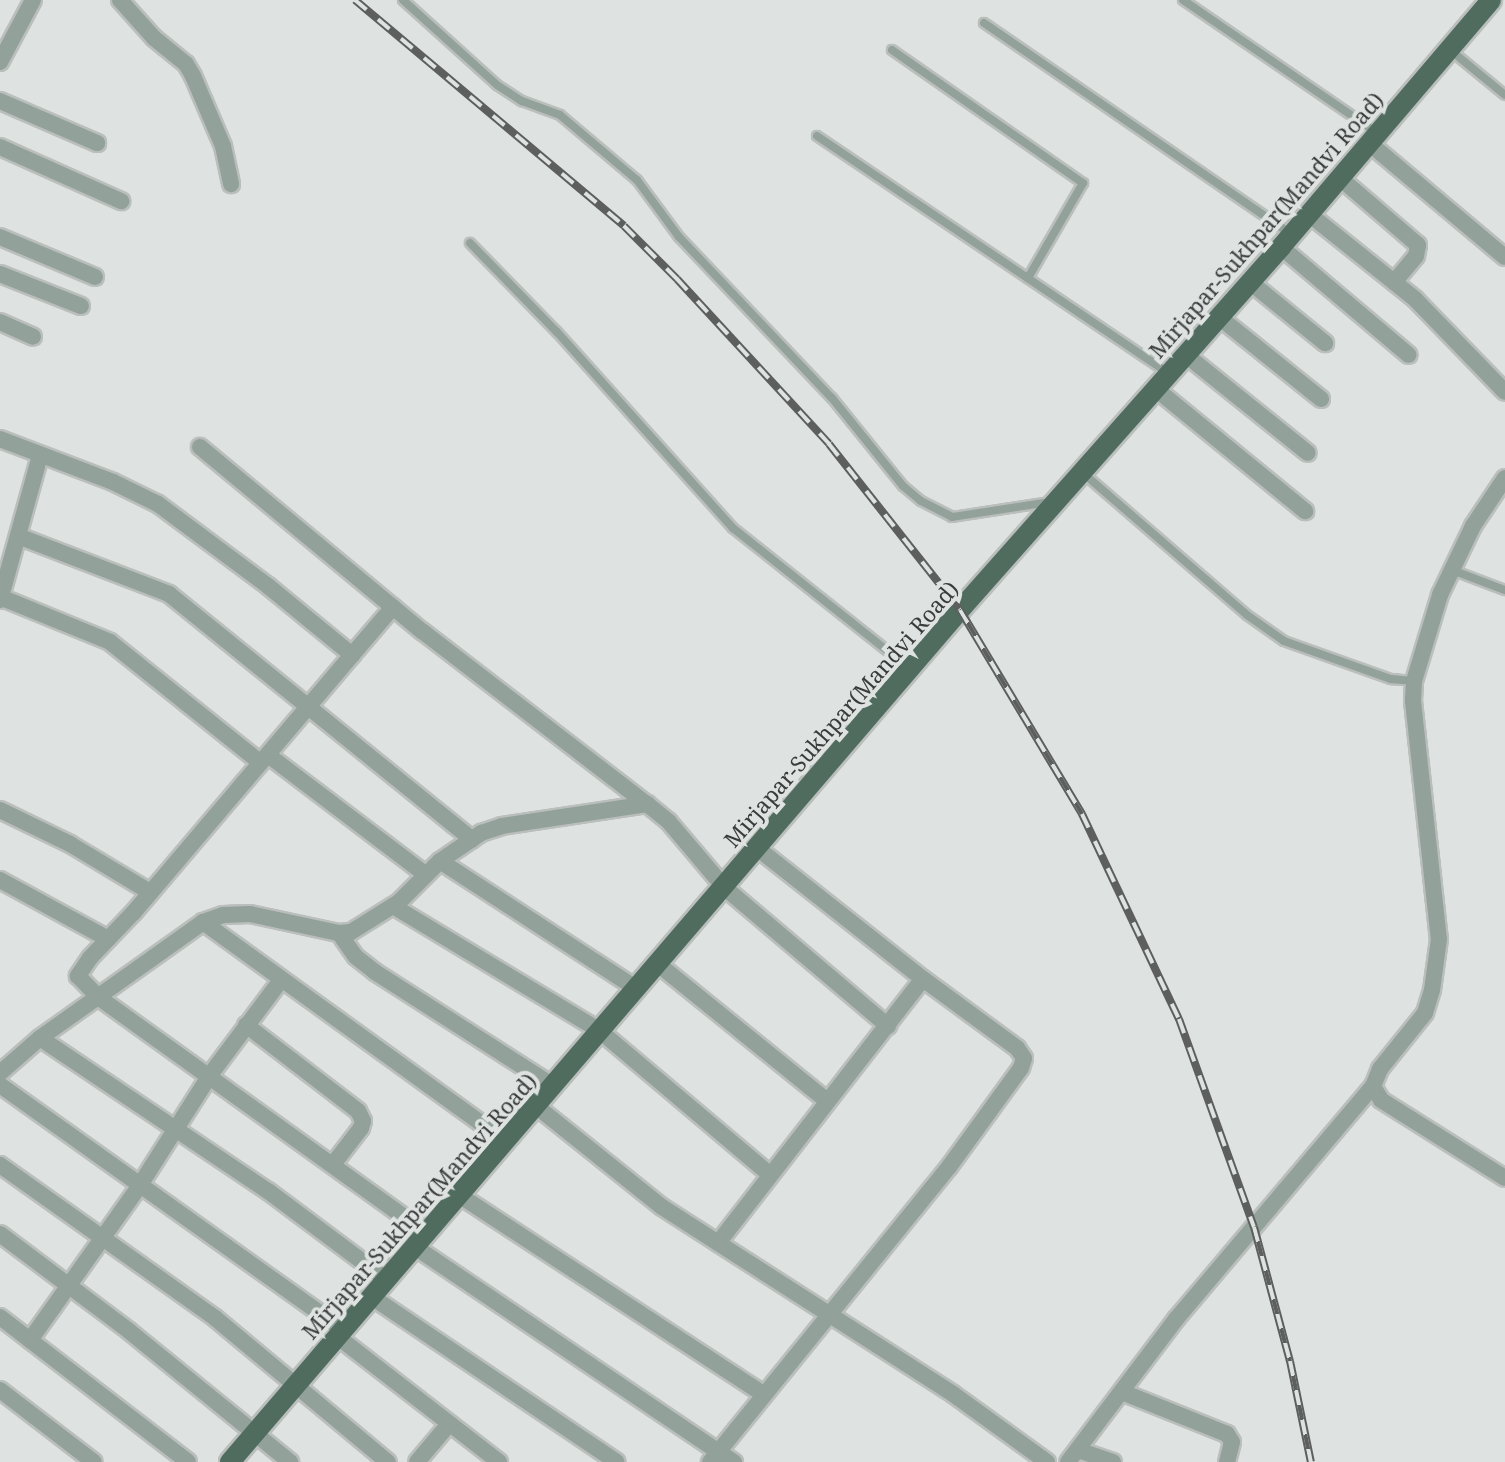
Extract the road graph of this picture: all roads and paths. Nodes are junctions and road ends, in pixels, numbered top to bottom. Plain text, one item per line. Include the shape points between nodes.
1 (33, 0) edge
2 (120, 0) edge
3 (403, 0) edge
4 (1183, 0) edge
5 (1491, 0) edge
6 (984, 23) dead end
7 (1448, 48) junction
8 (892, 50) dead end
9 (0, 62) edge
10 (1505, 95) edge
11 (0, 101) edge
12 (817, 136) dead end
13 (1373, 138) junction
14 (97, 143) dead end
15 (0, 147) edge
16 (1340, 178) junction
17 (231, 184) dead end
18 (121, 201) dead end
19 (1309, 214) junction
20 (0, 237) edge
21 (1286, 241) junction
22 (470, 243) dead end
23 (1505, 257) edge
24 (0, 274) edge
25 (95, 277) dead end
26 (1028, 278) junction
27 (1250, 282) junction
28 (1394, 282) junction
29 (81, 306) dead end
30 (1219, 317) junction
31 (0, 322) edge
32 (33, 337) dead end
33 (1325, 343) dead end
34 (1186, 355) junction
35 (1409, 355) dead end
36 (1163, 381) junction
37 (1505, 392) edge
38 (1321, 399) dead end
39 (0, 439) edge
40 (200, 447) dead end
41 (1308, 453) dead end
42 (40, 456) junction
43 (1083, 473) junction
44 (1505, 478) edge
45 (1058, 500) junction
46 (1305, 511) dead end
47 (18, 536) junction
48 (1451, 570) junction
49 (1505, 590) edge
50 (0, 598) edge
51 (393, 607) junction
52 (352, 655) junction
53 (911, 669) junction
54 (1414, 681) junction
55 (309, 706) junction
56 (264, 759) junction
57 (647, 804) junction
58 (0, 810) edge
59 (472, 839) junction
60 (757, 848) junction
61 (440, 861) junction
62 (426, 875) junction
63 (0, 880) edge
64 (724, 887) junction
65 (150, 892) junction
66 (393, 906) junction
67 (203, 922) junction
68 (339, 933) junction
69 (108, 939) junction
70 (658, 964) junction
71 (923, 979) junction
72 (281, 980) junction
73 (637, 989) junction
74 (98, 997) junction
75 (246, 1025) junction
76 (888, 1026) junction
77 (600, 1031) junction
78 (40, 1038) junction
79 (0, 1073) edge
80 (210, 1075) junction
81 (0, 1085) edge
82 (553, 1086) junction
83 (1373, 1086) junction
84 (827, 1101) junction
85 (536, 1106) junction
86 (173, 1129) junction
87 (506, 1141) junction
88 (334, 1163) junction
89 (0, 1165) edge
90 (769, 1174) junction
91 (1505, 1178) edge
92 (140, 1185) junction
93 (459, 1195) junction
94 (0, 1234) edge
95 (101, 1238) junction
96 (421, 1240) junction
97 (718, 1243) junction
98 (387, 1280) junction
99 (68, 1284) junction
100 (372, 1297) junction
101 (829, 1315) junction
102 (0, 1317) edge
103 (341, 1334) junction
104 (30, 1340) junction
105 (298, 1383) junction
106 (0, 1390) edge
107 (1122, 1392) junction
108 (763, 1394) junction
109 (449, 1424) junction
110 (254, 1434) junction
111 (714, 1456) edge
112 (1073, 1456) edge
113 (94, 1462) edge
114 (188, 1462) edge
115 (230, 1462) edge
116 (290, 1462) edge
117 (388, 1462) edge
118 (417, 1462) edge
119 (499, 1462) edge
120 (617, 1462) edge
121 (734, 1462) edge
122 (1047, 1462) edge
123 (1113, 1462) edge
124 (1227, 1462) edge

1 - 9 street
2 - 17 street via 186,64 223,146
3 - 45 lane via 497,85 560,115 637,180 679,237 921,501 952,517
4 - 13 lane
5 - 7 main road, Mirjapar-Sukhpar(Mandvi Road)
6 - 21 lane
7 - 10 lane
7 - 13 main road, Mirjapar-Sukhpar(Mandvi Road)
8 - 26 lane via 1083,183
11 - 14 street
12 - 26 lane
13 - 16 main road, Mirjapar-Sukhpar(Mandvi Road)
13 - 23 street
15 - 18 street
16 - 19 main road, Mirjapar-Sukhpar(Mandvi Road)
16 - 28 street via 1418,245 1416,256
19 - 21 main road, Mirjapar-Sukhpar(Mandvi Road)
19 - 28 street
20 - 25 street
21 - 27 main road, Mirjapar-Sukhpar(Mandvi Road)
21 - 35 street
22 - 53 lane via 733,528
24 - 29 street
26 - 36 lane
27 - 30 main road, Mirjapar-Sukhpar(Mandvi Road)
27 - 33 street
28 - 37 street
30 - 34 main road, Mirjapar-Sukhpar(Mandvi Road)
30 - 38 street
31 - 32 street
34 - 36 main road, Mirjapar-Sukhpar(Mandvi Road)
34 - 41 street
36 - 43 main road, Mirjapar-Sukhpar(Mandvi Road)
36 - 46 street
39 - 42 street
40 - 51 street
42 - 47 street
42 - 52 street via 158,504
43 - 45 main road, Mirjapar-Sukhpar(Mandvi Road)
43 - 54 lane via 1284,641 1391,679
44 - 48 street
45 - 53 main road, Mirjapar-Sukhpar(Mandvi Road)
47 - 50 street
47 - 55 street via 169,594
48 - 49 lane
48 - 54 street
50 - 56 street via 110,642
51 - 52 street
51 - 57 street
52 - 55 street
53 - 60 main road, Mirjapar-Sukhpar(Mandvi Road)
54 - 83 street via 1439,939 1425,1013 1380,1069
55 - 56 street
55 - 59 street
56 - 62 street
56 - 65 street
57 - 59 street via 502,826
57 - 64 street
58 - 65 street
59 - 61 street
60 - 64 main road, Mirjapar-Sukhpar(Mandvi Road)
60 - 71 street
61 - 62 street
61 - 73 street
62 - 66 street
63 - 69 street
64 - 70 main road, Mirjapar-Sukhpar(Mandvi Road)
64 - 76 street
65 - 69 street
66 - 68 street via 351,932
66 - 77 street
67 - 68 street via 250,914
67 - 72 street
67 - 74 street
68 - 82 street via 375,972
69 - 74 street via 78,976
70 - 73 main road, Mirjapar-Sukhpar(Mandvi Road)
70 - 84 street
71 - 76 street
71 - 101 street via 1024,1058 949,1167
72 - 75 street
72 - 87 street
73 - 77 main road, Mirjapar-Sukhpar(Mandvi Road)
74 - 78 street
74 - 80 street
75 - 80 street
75 - 88 street via 358,1111 361,1128
76 - 84 street
77 - 82 main road, Mirjapar-Sukhpar(Mandvi Road)
77 - 90 street
78 - 79 street
78 - 86 street
80 - 86 street
80 - 88 street
81 - 92 street
82 - 85 main road, Mirjapar-Sukhpar(Mandvi Road)
83 - 91 street via 1381,1100
83 - 107 street via 1177,1318
84 - 90 street
85 - 87 main road, Mirjapar-Sukhpar(Mandvi Road)
85 - 97 street via 662,1207
86 - 92 street
86 - 98 street via 268,1191
87 - 93 main road, Mirjapar-Sukhpar(Mandvi Road)
88 - 96 street
89 - 95 street
90 - 97 street
92 - 95 street
92 - 103 street
93 - 96 main road, Mirjapar-Sukhpar(Mandvi Road)
93 - 108 street
94 - 99 street
95 - 99 street
95 - 105 street
96 - 98 main road, Mirjapar-Sukhpar(Mandvi Road)
96 - 111 street
97 - 101 street
98 - 100 main road, Mirjapar-Sukhpar(Mandvi Road)
99 - 104 street
99 - 110 street
100 - 103 main road, Mirjapar-Sukhpar(Mandvi Road)
100 - 120 street
101 - 108 street
101 - 122 street
102 - 104 street
103 - 105 main road, Mirjapar-Sukhpar(Mandvi Road)
103 - 109 street
104 - 114 street
105 - 110 main road, Mirjapar-Sukhpar(Mandvi Road)
105 - 117 street
106 - 113 street
107 - 112 street
107 - 124 street via 1227,1434 1232,1442
108 - 111 street
109 - 118 street
109 - 119 street
110 - 115 main road, Mirjapar-Sukhpar(Mandvi Road)
110 - 116 street
111 - 121 street
112 - 123 street

